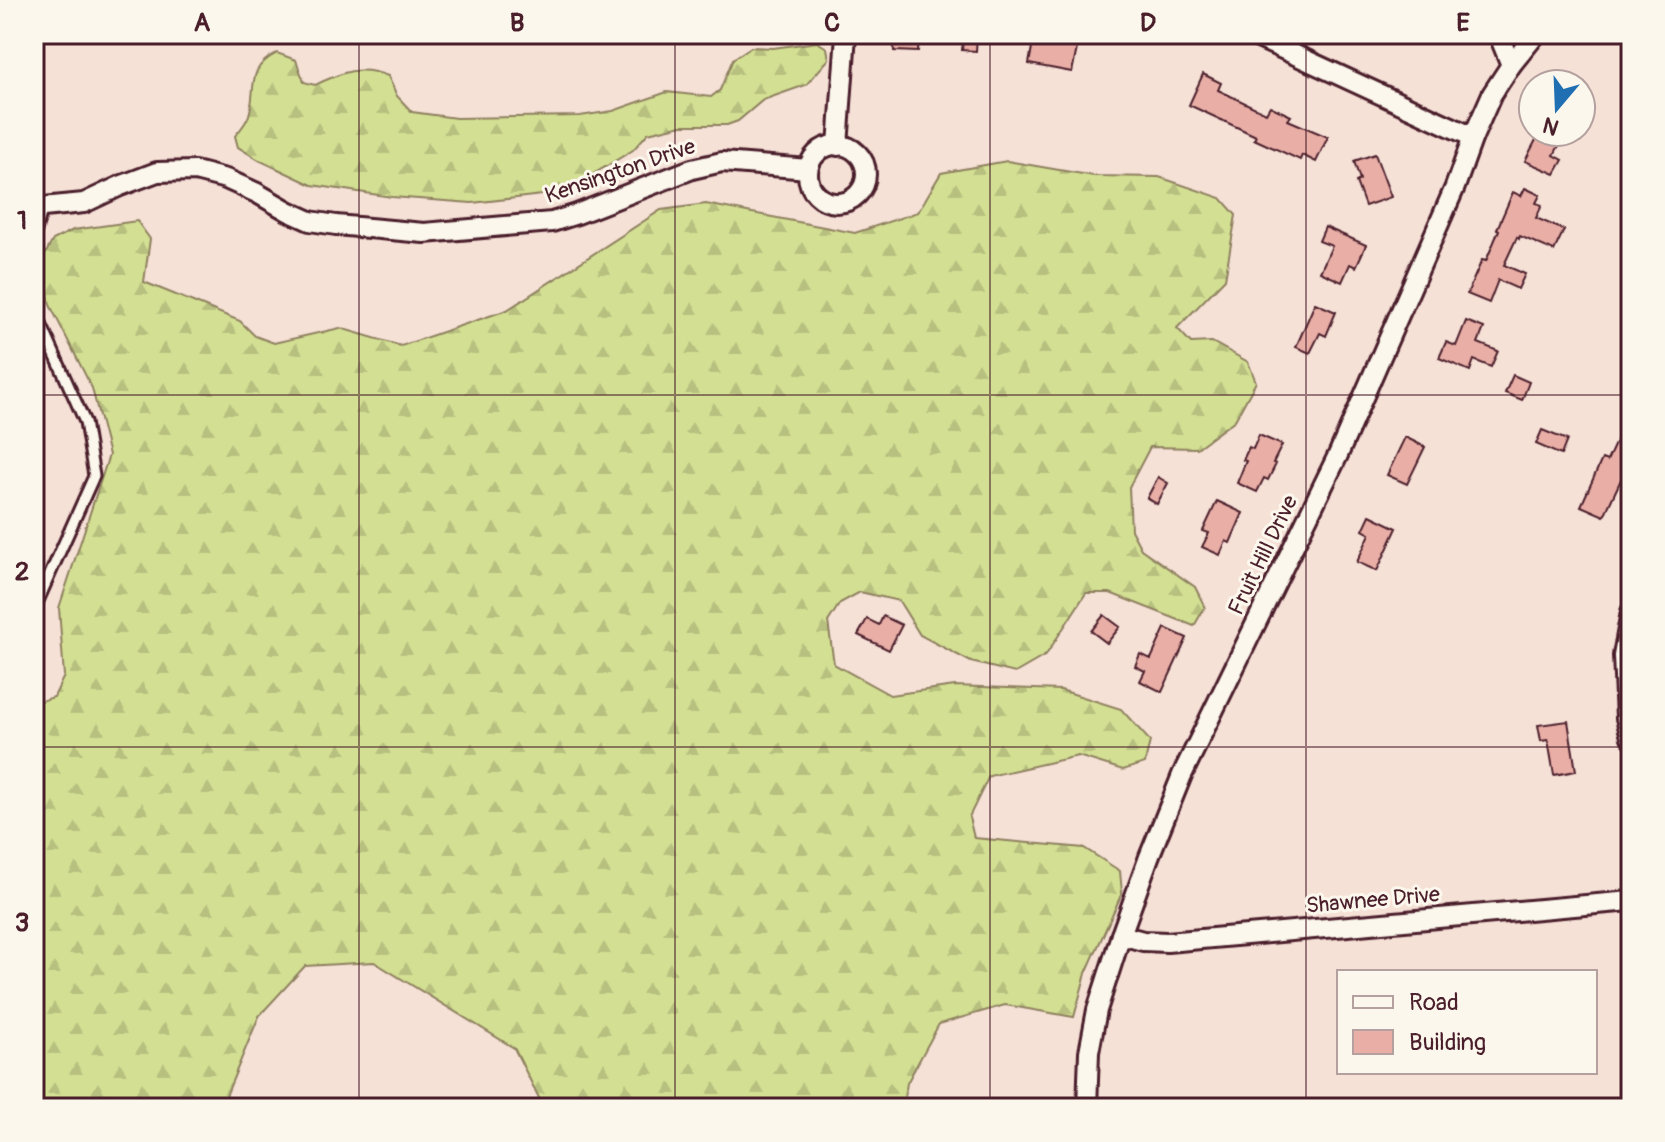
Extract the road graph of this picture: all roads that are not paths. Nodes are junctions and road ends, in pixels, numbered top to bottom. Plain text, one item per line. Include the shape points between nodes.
1 (846, 34) edge
2 (1250, 34) edge
3 (1502, 34) edge
4 (1536, 34) edge
5 (1511, 65) junction
6 (1473, 137) junction
7 (838, 146) junction
8 (808, 169) junction
9 (38, 206) edge
10 (34, 237) edge
11 (34, 308) edge
12 (34, 610) edge
13 (1631, 612) edge
14 (1631, 737) edge
15 (1631, 901) edge
16 (1121, 935) junction
17 (1087, 1108) edge

1 - 7 street
2 - 6 street
3 - 5 street
4 - 5 street, Fruit Hill Drive
5 - 6 street, Fruit Hill Drive
6 - 16 street, Fruit Hill Drive via 1338,455 1182,775
7 - 8 street via 818,152
7 - 8 street via 857,153 865,172 853,198 836,203 818,196
8 - 9 street, Kensington Drive via 722,162 552,222 424,233 310,221 226,179 195,171 157,172 84,203
9 - 10 lane
11 - 12 lane via 85,422 94,476
13 - 14 street via 1623,656
15 - 16 street, Shawnee Drive via 1167,942
16 - 17 street, Fruit Hill Drive via 1094,1024

